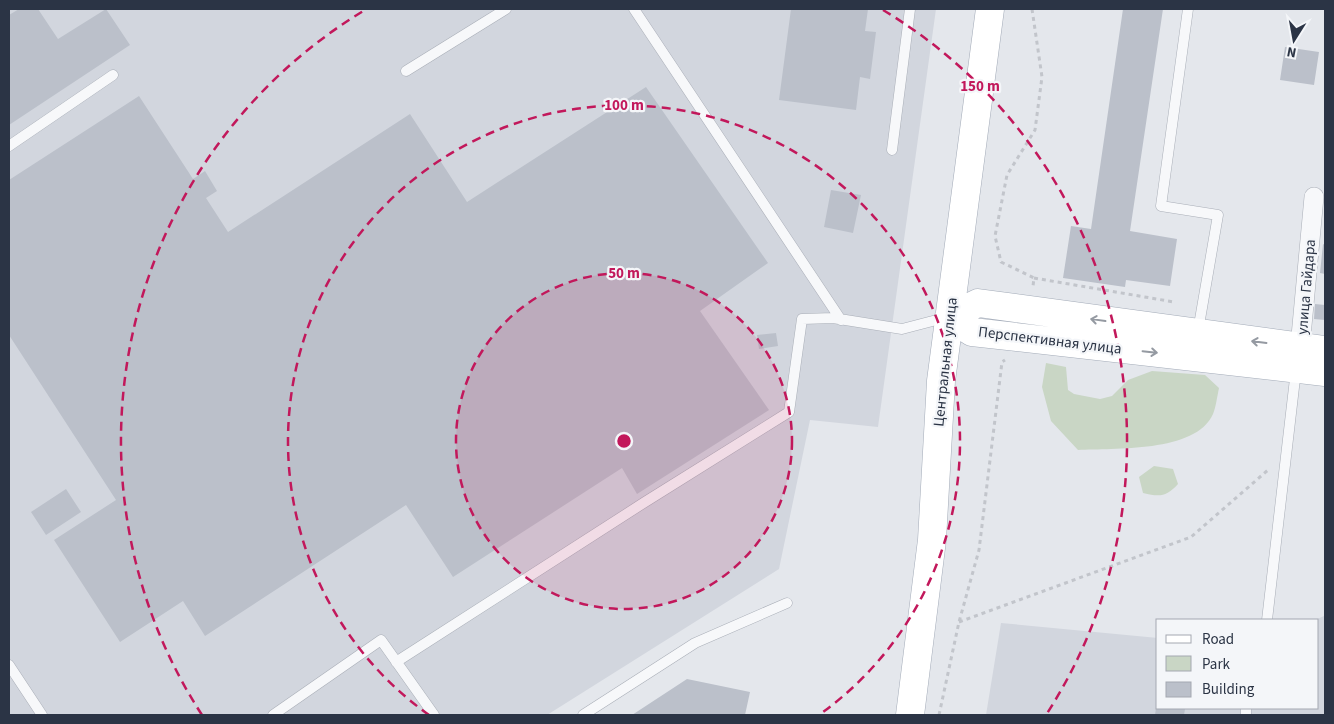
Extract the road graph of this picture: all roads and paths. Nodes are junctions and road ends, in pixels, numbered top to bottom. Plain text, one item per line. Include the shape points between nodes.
1 (506, 9) edge
2 (634, 9) edge
3 (910, 9) edge
4 (990, 9) edge
5 (1032, 9) edge
6 (1188, 9) edge
7 (406, 70) dead end
8 (112, 75) dead end
9 (9, 146) edge
10 (892, 150) dead end
11 (1314, 197) dead end
12 (1030, 310) junction
13 (949, 317) junction
14 (841, 320) junction
15 (1197, 334) junction
16 (1307, 355) edge
17 (1010, 358) dead end
18 (1325, 372) edge
19 (1286, 454) junction
20 (787, 603) dead end
21 (1267, 619) edge
22 (958, 622) junction
23 (396, 662) junction
24 (9, 666) edge
25 (42, 715) edge
26 (273, 715) edge
27 (434, 715) edge
28 (583, 715) edge
29 (910, 715) edge
30 (939, 715) edge

1 - 7 lane
2 - 14 lane
3 - 10 lane
4 - 13 main road, Центральная улица
5 - 12 path via 1042,77 1035,130 1007,176 995,236 1001,262 1034,278
6 - 15 lane via 1161,206 1218,215
8 - 9 lane
11 - 16 street, улица Гайдара
12 - 13 main road, Перспективная улица via 978,303
15 -> 12 main road, Перспективная улица
13 - 14 lane via 902,329
13 -> 16 main road, Перспективная улица via 972,332
13 - 29 main road, Центральная улица via 941,381 932,540
14 - 23 lane via 802,319 789,412
16 -> 15 main road, Перспективная улица
16 - 18 main road, Перспективная улица
16 - 19 lane
17 - 22 path via 1002,362 979,550
19 - 21 lane
19 - 22 path via 1191,536
20 - 28 lane via 695,643
22 - 30 path
23 - 26 lane via 381,640
23 - 27 lane
24 - 25 lane

